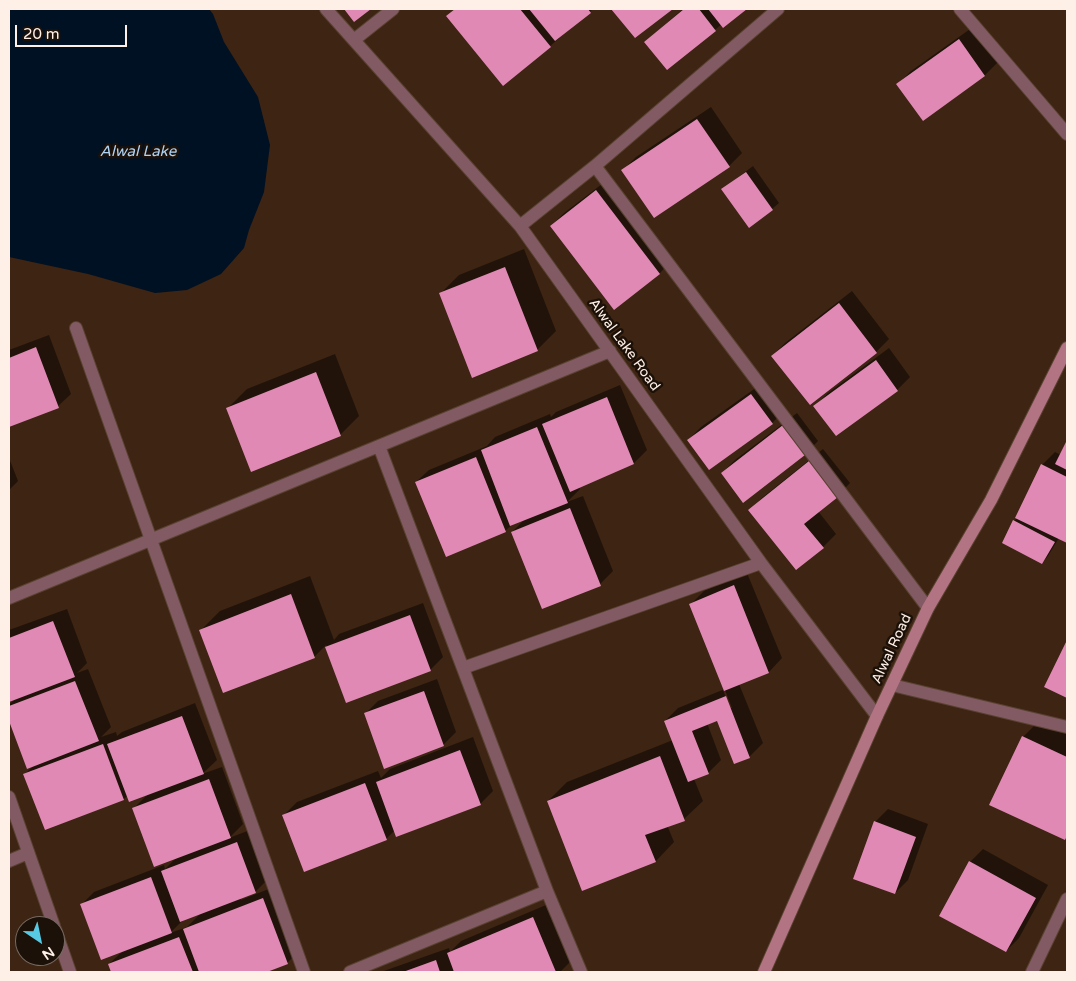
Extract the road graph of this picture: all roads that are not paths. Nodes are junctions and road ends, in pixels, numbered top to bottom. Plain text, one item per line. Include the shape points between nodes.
1 (326, 9) edge
2 (393, 9) edge
3 (778, 9) edge
4 (960, 9) edge
5 (354, 40) junction
6 (1067, 134) edge
7 (595, 166) junction
8 (520, 226) junction
9 (76, 328) dead end
10 (1067, 348) edge
11 (610, 351) junction
12 (379, 446) junction
13 (151, 539) junction
14 (761, 563) junction
15 (9, 598) edge
16 (928, 608) junction
17 (463, 668) junction
18 (892, 685) junction
19 (877, 716) junction
20 (1067, 727) edge
21 (9, 796) edge
22 (28, 852) junction
23 (9, 861) edge
24 (547, 891) junction
25 (1067, 899) edge
26 (50, 916) edge
27 (1062, 920) edge
28 (65, 958) edge
29 (767, 970) edge
30 (70, 972) edge
31 (304, 972) edge
32 (350, 972) edge
33 (581, 972) edge
34 (1032, 972) edge

1 - 5 street, Alwal Lake Road
2 - 5 street
3 - 7 street
4 - 6 street
5 - 8 street, Alwal Lake Road
7 - 8 street
7 - 16 street
8 - 11 street, Alwal Lake Road
9 - 13 street
10 - 16 main road, Alwal Road via 991,500
11 - 12 street
11 - 14 street, Alwal Lake Road
12 - 13 street
12 - 17 street
13 - 15 street
13 - 31 street
14 - 17 street
14 - 19 street, Alwal Lake Road
16 - 18 main road, Alwal Road
17 - 24 street
18 - 19 main road, Alwal Road
18 - 20 street
19 - 29 main road, Alwal Road
21 - 22 street
22 - 23 street
22 - 26 street
24 - 32 street
24 - 33 street
25 - 27 street
27 - 34 street
28 - 30 street

